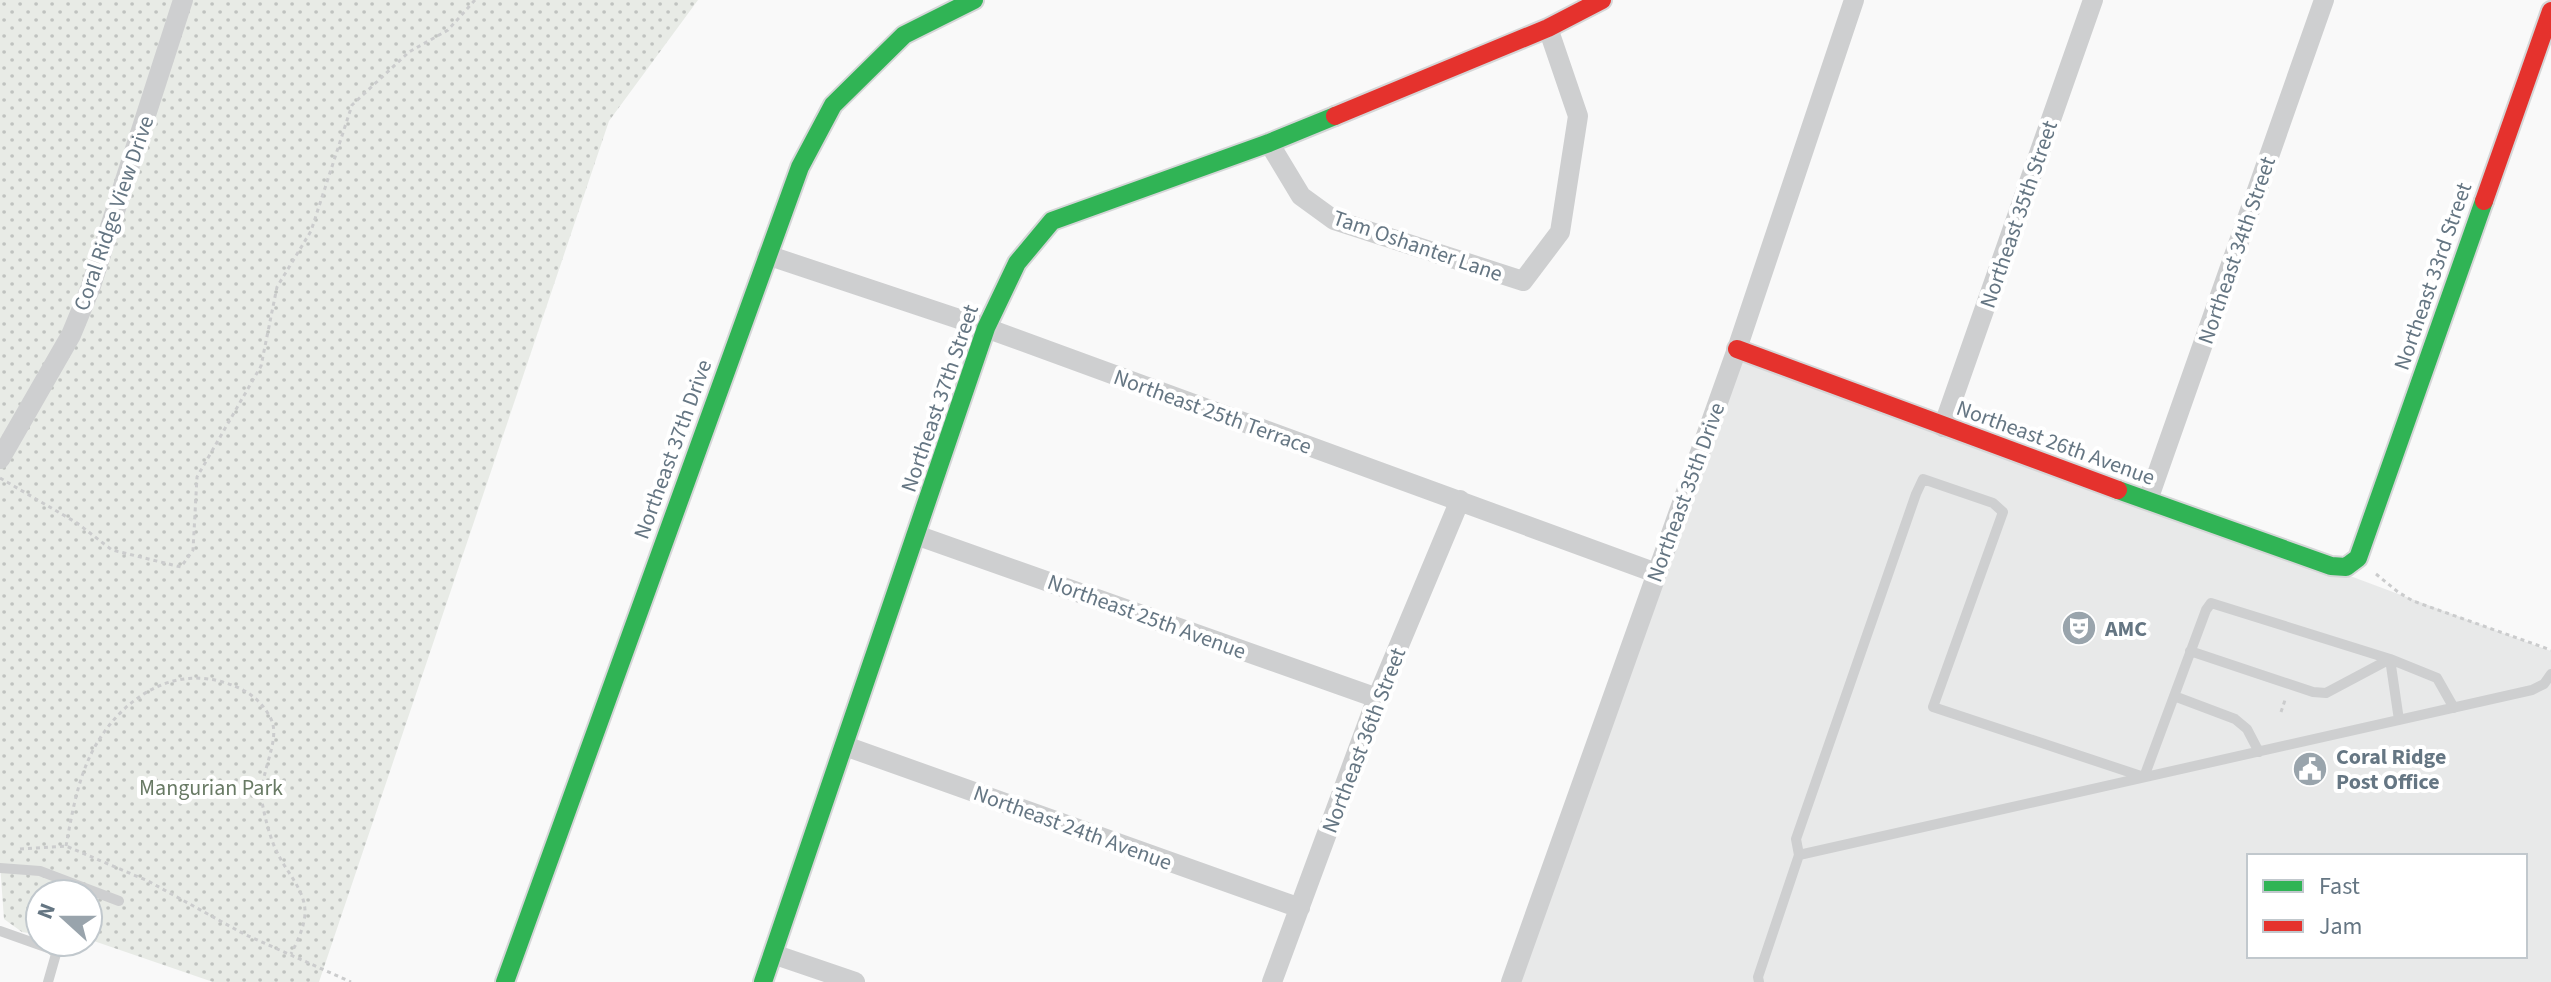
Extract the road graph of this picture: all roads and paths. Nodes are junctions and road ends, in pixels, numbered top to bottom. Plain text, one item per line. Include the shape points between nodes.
1 (183, 0) edge
2 (475, 0) edge
3 (974, 0) edge
4 (1602, 0) edge
5 (1854, 0) edge
6 (2093, 0) edge
7 (2324, 0) edge
8 (2551, 11) edge
9 (1548, 28) junction
10 (1269, 143) junction
11 (767, 255) junction
12 (986, 328) junction
13 (1737, 349) junction
14 (1943, 427) junction
15 (0, 459) edge
16 (0, 478) edge
17 (1460, 500) junction
18 (2148, 500) junction
19 (916, 535) junction
20 (2358, 558) junction
21 (1656, 573) junction
22 (2551, 650) edge
23 (2190, 651) junction
24 (2390, 659) junction
25 (2551, 674) edge
26 (2174, 696) junction
27 (1377, 698) junction
28 (2454, 708) junction
29 (2399, 720) junction
30 (845, 746) junction
31 (2259, 752) junction
32 (2144, 777) junction
33 (66, 846) junction
34 (20, 849) dead end
35 (1799, 855) junction
36 (0, 868) edge
37 (119, 901) dead end
38 (1300, 908) junction
39 (0, 931) edge
40 (291, 954) junction
41 (773, 954) junction
42 (48, 982) edge
43 (351, 982) edge
44 (505, 982) edge
45 (763, 982) edge
46 (855, 982) edge
47 (1272, 982) edge
48 (1511, 982) edge
49 (1759, 982) edge

1 - 15 street, Coral Ridge View Drive via 90,289 71,335
2 - 16 path via 448,30 409,52 352,105 311,231 277,287 261,366 197,477 193,550 181,567 112,550
3 - 11 street, Northeast 37th Drive via 904,35 833,105 800,167
4 - 9 street, Northeast 37th Street
5 - 13 street, Northeast 35th Drive
6 - 14 street, Northeast 35th Street
7 - 18 street, Northeast 34th Street
8 - 20 street, Northeast 33rd Street
9 - 10 street, Northeast 37th Street
9 - 10 street, Tam Oshanter Lane via 1578,116 1560,232 1523,281 1334,220 1301,196
10 - 12 street, Northeast 37th Street via 1052,221 1017,263
11 - 12 street, Northeast 25th Terrace
11 - 44 street, Northeast 37th Drive
12 - 17 street, Northeast 25th Terrace
12 - 19 street, Northeast 37th Street
13 - 14 street, Northeast 26th Avenue
13 - 21 street, Northeast 35th Drive
14 - 18 street, Northeast 26th Avenue
17 - 21 street, Northeast 25th Terrace
17 - 27 street, Northeast 36th Street
18 - 20 street, Northeast 26th Avenue via 2331,566 2346,567
19 - 27 street, Northeast 25th Avenue
19 - 30 street, Northeast 37th Street
20 - 22 path via 2413,601
21 - 48 street, Northeast 35th Drive
23 - 24 lane via 2326,693
23 - 24 lane via 2211,603
23 - 26 lane
24 - 28 lane via 2437,678
24 - 29 lane
25 - 28 lane via 2532,690
26 - 31 lane via 2235,719
26 - 32 lane
27 - 38 street, Northeast 36th Street
28 - 29 lane
29 - 31 lane
30 - 38 street, Northeast 24th Avenue
30 - 41 street, Northeast 37th Street
31 - 32 lane
32 - 35 lane
32 - 35 lane via 1933,707 2003,512 1993,503 1923,479 1796,839
33 - 34 path
33 - 40 path
33 - 40 path via 86,766 107,726 131,702 179,679 235,685 251,694 273,723 263,806 305,914
35 - 49 lane
36 - 37 lane via 40,871
38 - 47 street, Northeast 36th Street
39 - 42 lane via 56,954
40 - 43 path
41 - 45 street, Northeast 37th Street
41 - 46 street

